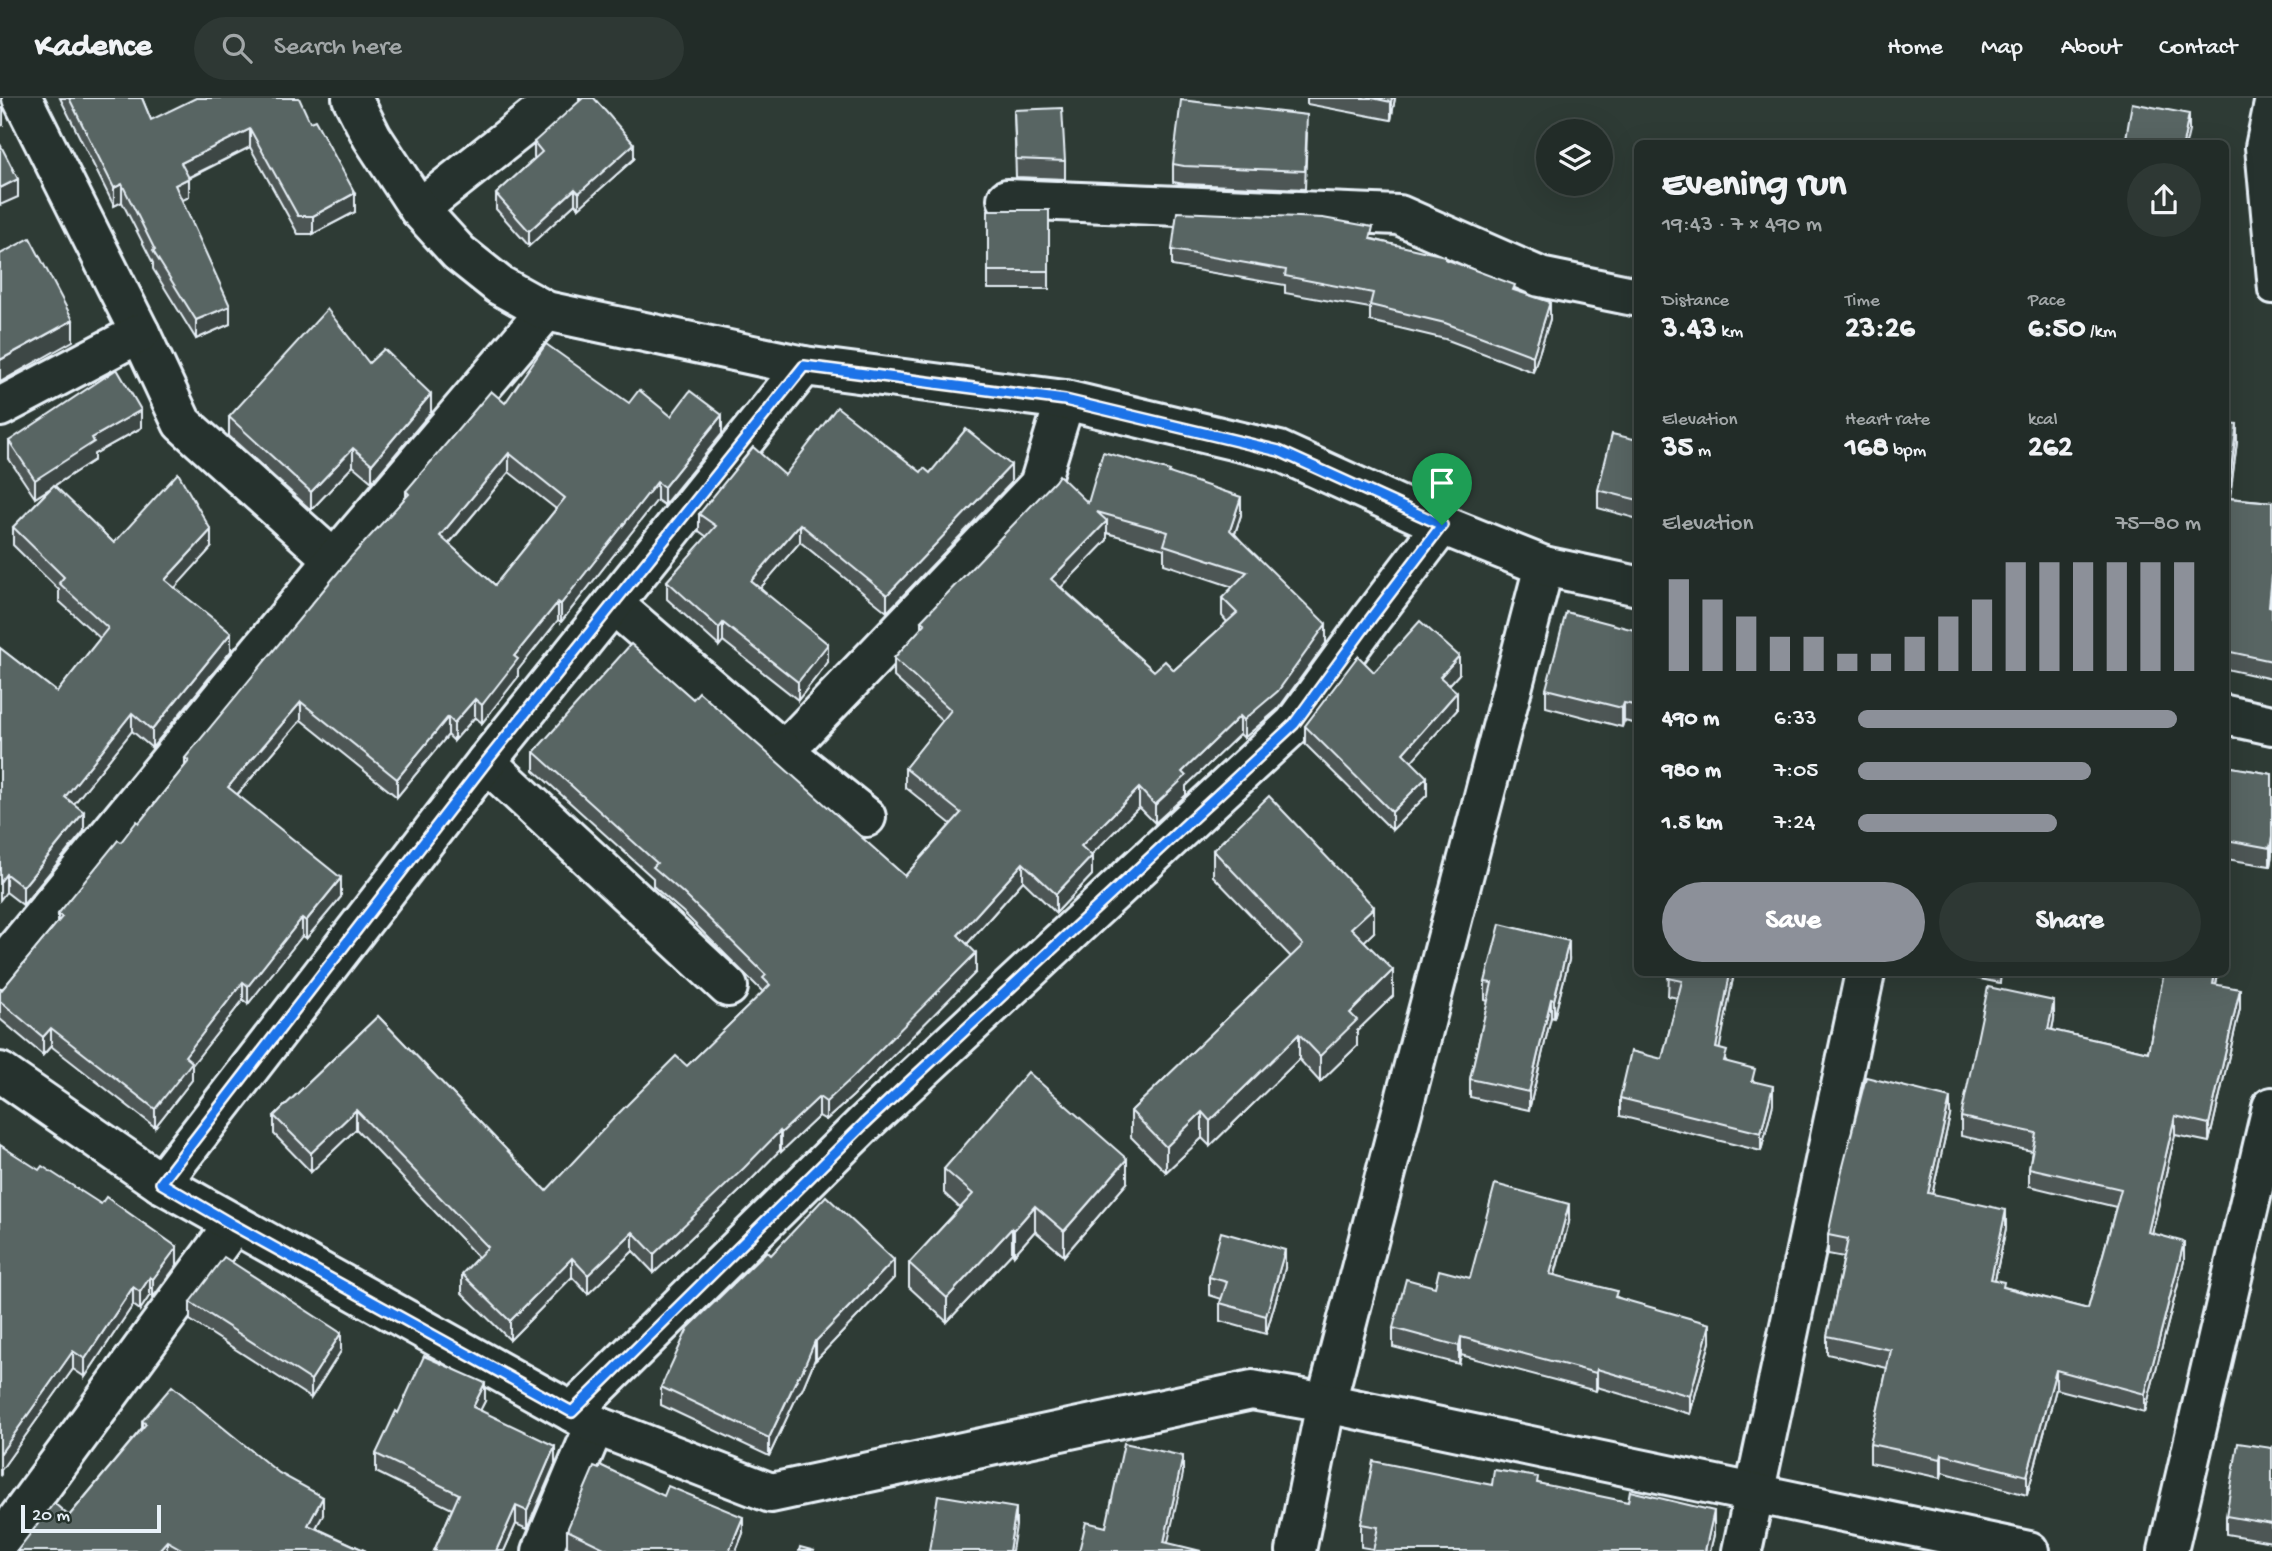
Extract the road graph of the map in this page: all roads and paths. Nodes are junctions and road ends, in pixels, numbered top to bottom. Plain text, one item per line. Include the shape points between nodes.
1 (22, 98) edge
2 (352, 98) edge
3 (559, 98) edge
4 (2269, 98) edge
5 (1007, 199) dead end
6 (419, 209) junction
7 (2272, 290) edge
8 (1634, 297) edge
9 (546, 311) junction
10 (140, 333) junction
11 (804, 366) junction
12 (1065, 400) junction
13 (0, 407) edge
14 (1442, 525) junction
15 (334, 560) junction
16 (1544, 566) junction
17 (1634, 585) edge
18 (613, 604) junction
19 (2229, 716) edge
20 (2272, 725) edge
21 (784, 751) junction
22 (486, 762) junction
23 (866, 817) dead end
24 (0, 968) edge
25 (1864, 976) edge
26 (729, 987) dead end
27 (0, 1072) edge
28 (2272, 1107) edge
29 (161, 1183) junction
30 (233, 1225) junction
31 (1326, 1403) junction
32 (583, 1419) junction
33 (1755, 1493) junction
34 (0, 1543) edge
35 (542, 1551) edge
36 (1296, 1551) edge
37 (1742, 1551) edge
38 (2029, 1551) edge
39 (2168, 1551) edge

1 - 10 street
2 - 6 street
3 - 6 street
4 - 7 lane via 2259,147
5 - 8 street via 1399,215 1541,277
6 - 9 street via 459,253 499,285
9 - 11 street
9 - 15 street
10 - 13 street
10 - 15 street via 182,423
11 - 12 street
11 - 18 street
12 - 14 street via 1279,451
12 - 21 street via 1039,485
14 - 16 street
14 - 32 street via 1294,724 864,1124
15 - 24 street
16 - 17 street
16 - 31 street
18 - 21 street
18 - 22 street
19 - 20 street
21 - 23 street
22 - 26 street
22 - 29 street
25 - 33 street
27 - 29 street
28 - 39 street
29 - 30 street
30 - 32 street
30 - 34 street
31 - 32 street via 1252,1390 771,1493
31 - 33 street
31 - 36 street
32 - 35 street
33 - 37 street
33 - 38 street

